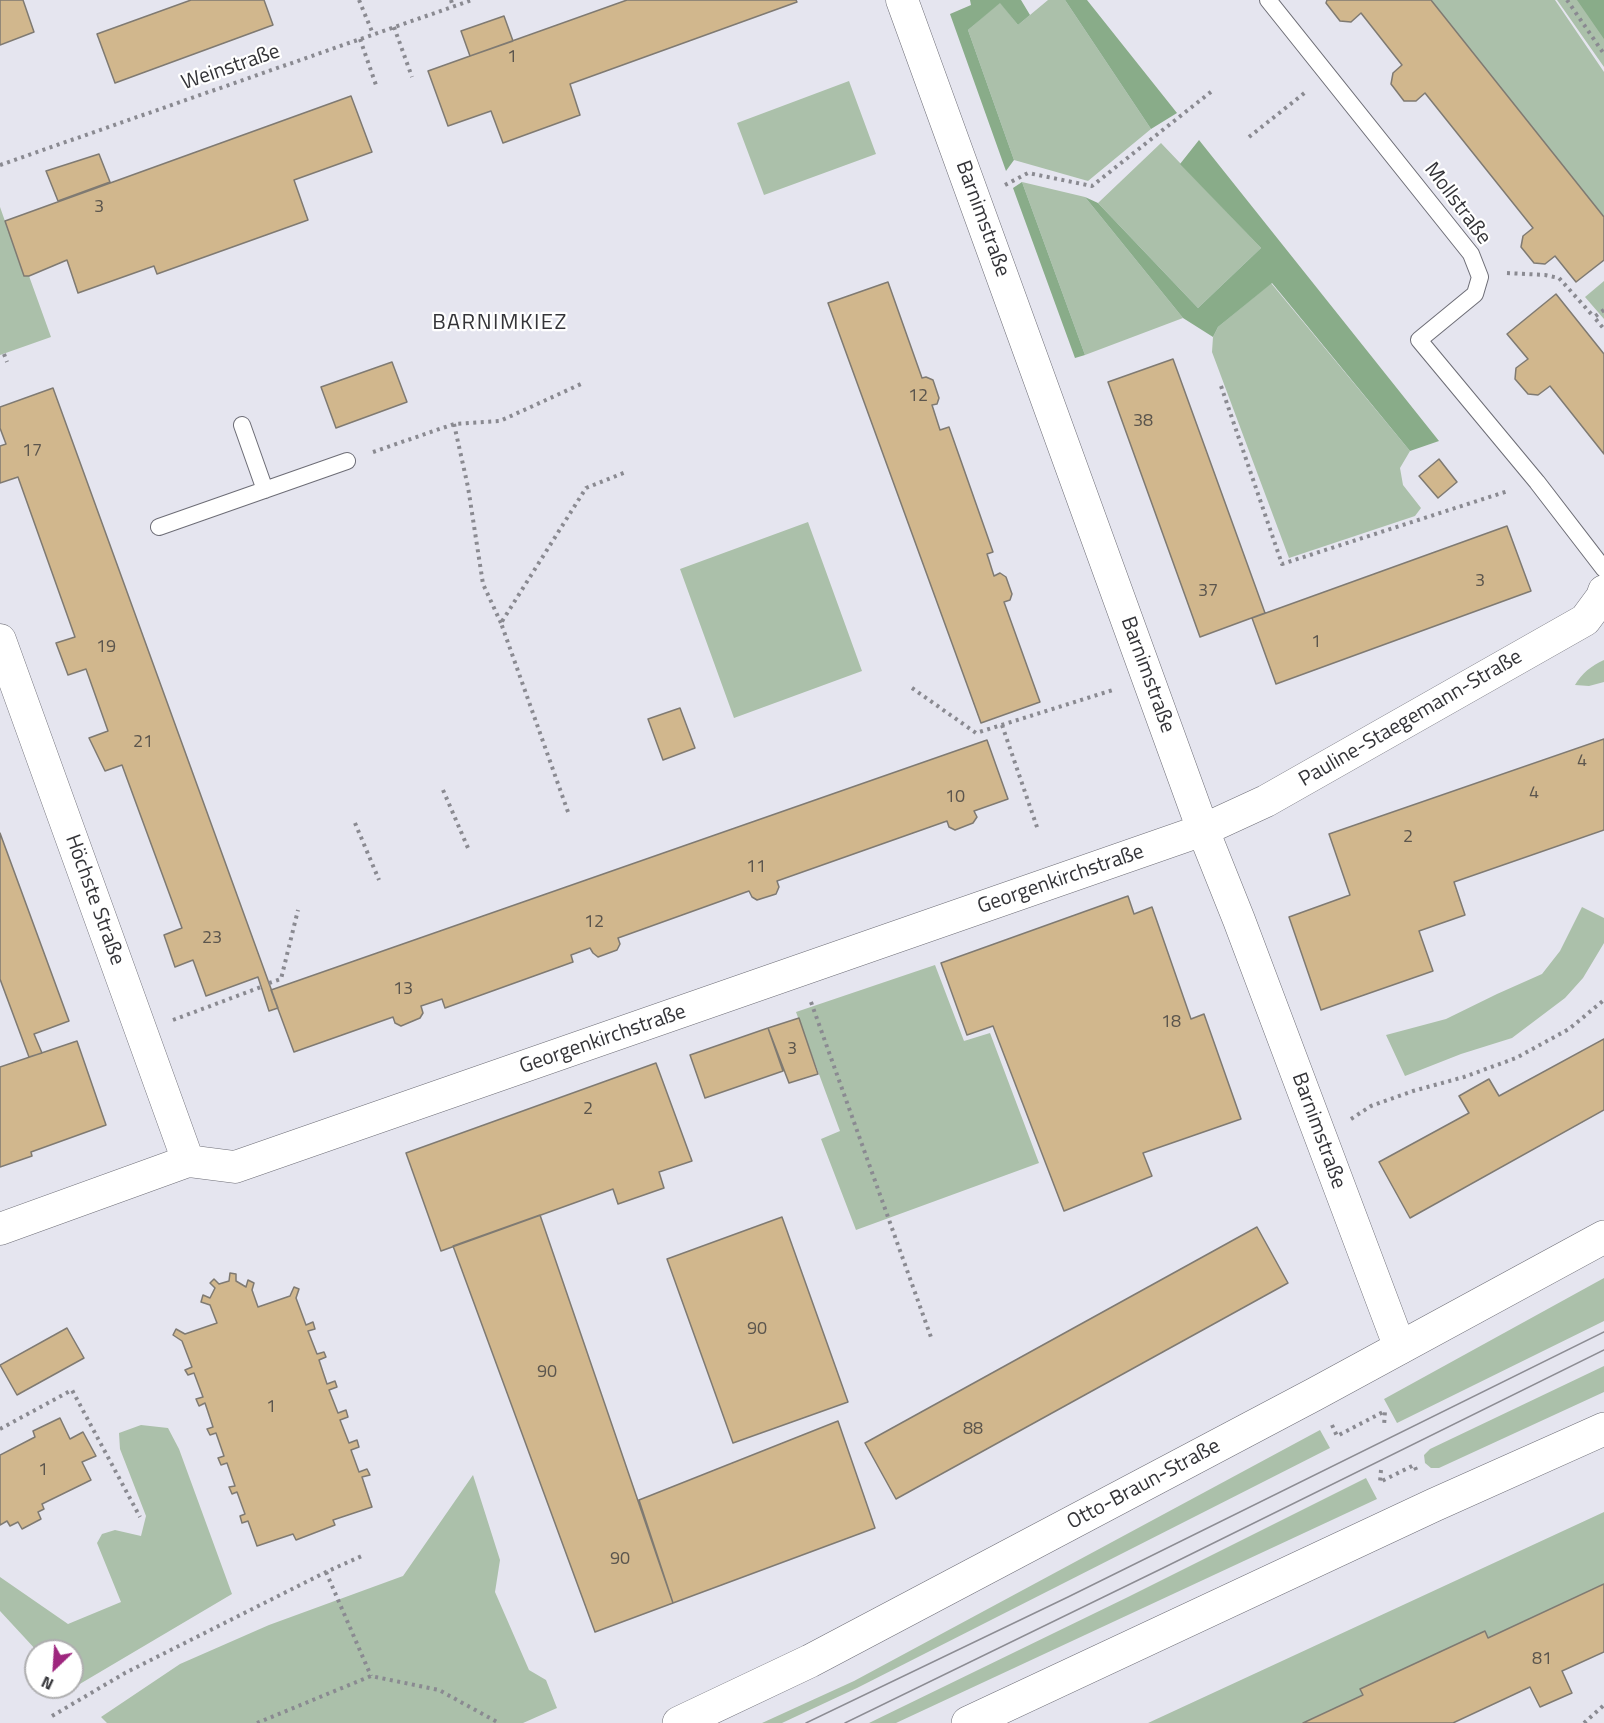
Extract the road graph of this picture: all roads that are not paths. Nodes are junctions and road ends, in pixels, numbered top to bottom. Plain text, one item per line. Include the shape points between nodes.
1 (902, 0) edge
2 (1268, 0) edge
3 (242, 425) dead end
4 (347, 461) road end
5 (265, 490) junction
6 (159, 527) dead end
7 (1604, 569) edge
8 (1604, 591) edge
9 (0, 640) edge
10 (1203, 830) junction
11 (188, 1161) junction
12 (0, 1229) edge
13 (1604, 1237) edge
14 (1400, 1348) junction
15 (1604, 1429) edge
16 (679, 1723) edge
17 (968, 1723) edge

1 - 10 street, Barnimstraße
2 - 7 lane, Mollstraße via 1471,254 1480,277 1475,294 1419,340
3 - 5 lane
4 - 5 lane
5 - 6 lane
8 - 10 street, Pauline-Staegemann-Straße via 1585,620 1266,801
9 - 11 street, Höchste Straße
10 - 11 street, Georgenkirchstraße via 235,1167
10 - 14 street, Barnimstraße
11 - 12 street, Georgenkirchstraße
13 - 14 main road, Otto-Braun-Straße
14 - 16 main road, Otto-Braun-Straße via 810,1661
15 - 17 main road

